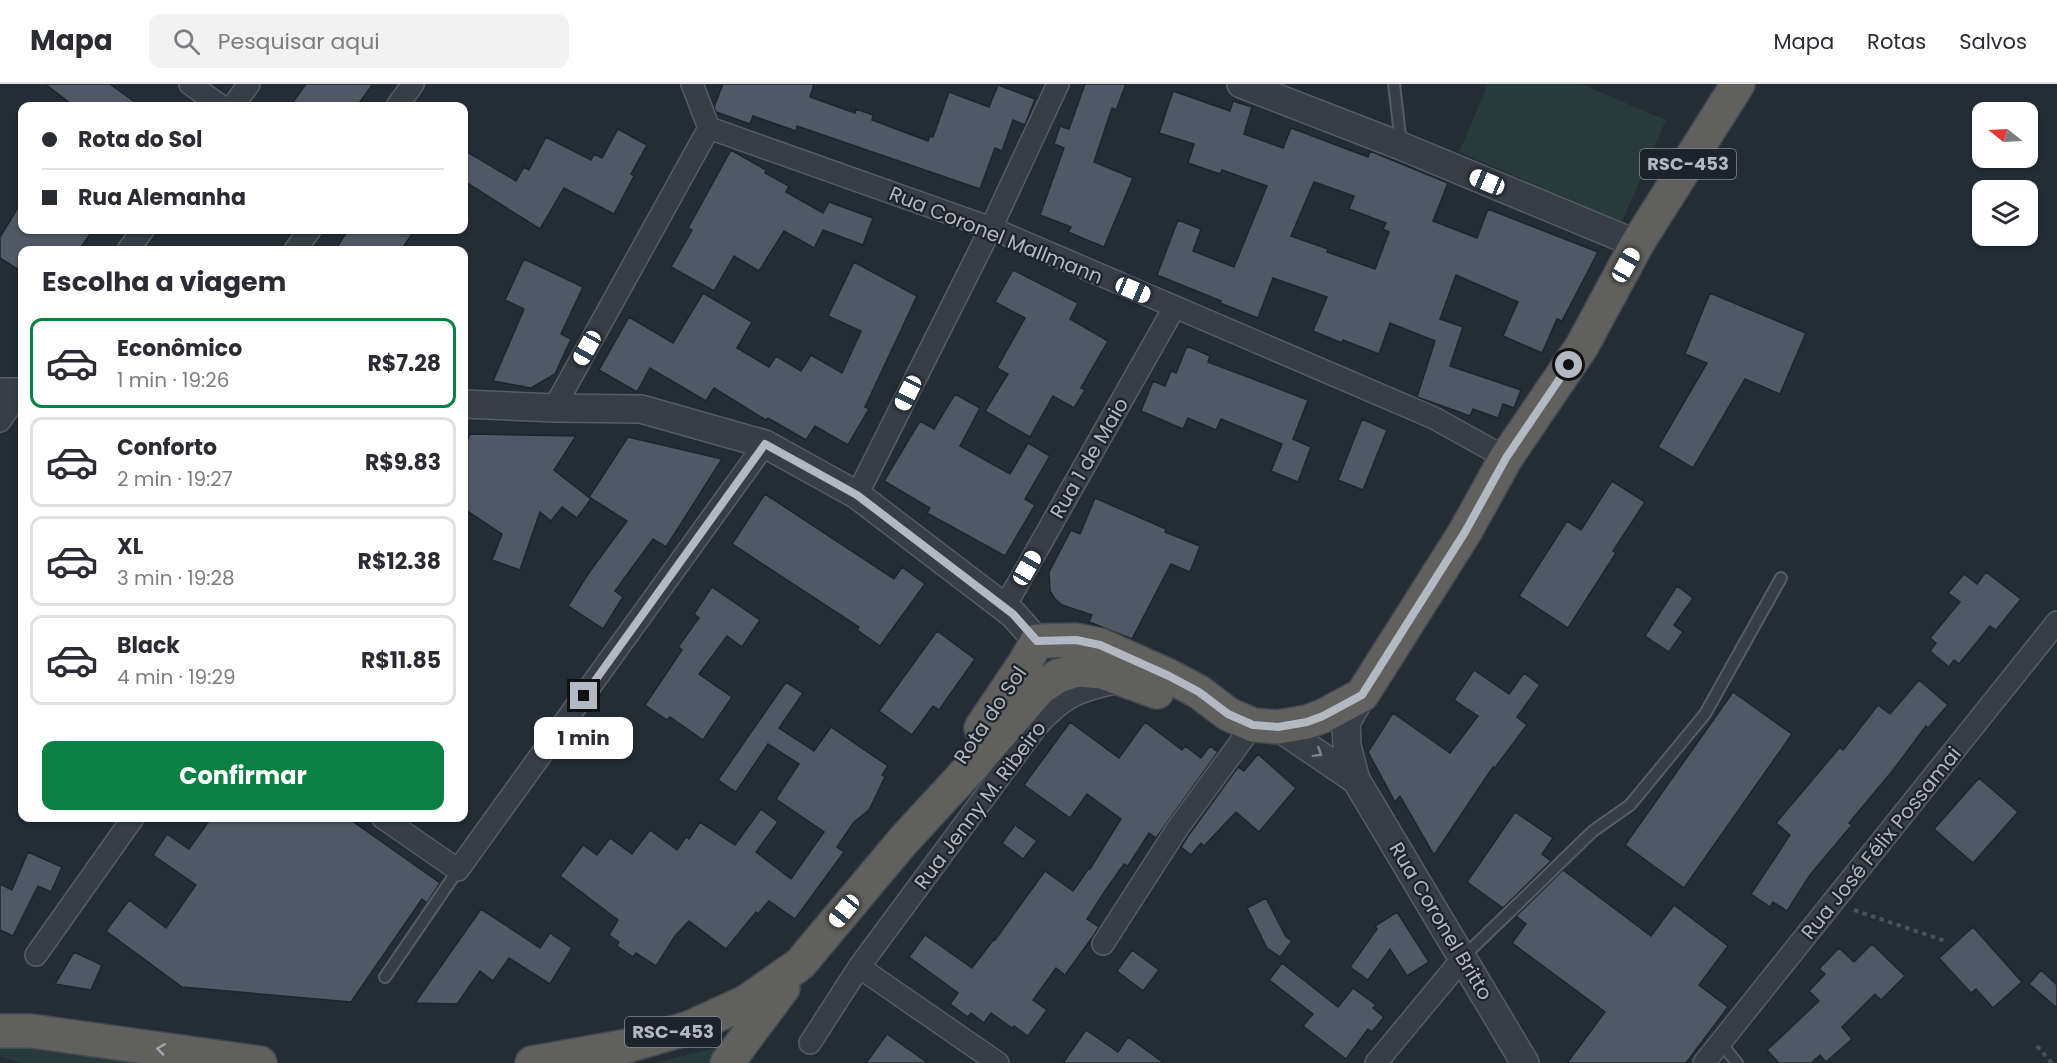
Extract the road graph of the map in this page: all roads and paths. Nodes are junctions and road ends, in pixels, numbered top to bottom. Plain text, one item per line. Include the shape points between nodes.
1 (189, 84) edge
2 (249, 84) edge
3 (413, 84) edge
4 (692, 84) edge
5 (1058, 84) edge
6 (1241, 84) edge
7 (1394, 84) edge
8 (1738, 84) edge
9 (215, 102) edge
10 (236, 102) edge
11 (400, 102) edge
12 (709, 128) junction
13 (1401, 146) junction
14 (991, 228) junction
15 (141, 234) edge
16 (1637, 244) junction
17 (131, 246) edge
18 (1174, 308) junction
19 (14, 392) edge
20 (468, 404) edge
21 (554, 408) junction
22 (0, 421) edge
23 (765, 444) junction
24 (1506, 458) junction
25 (857, 495) junction
26 (1781, 578) dead end
27 (1004, 608) junction
28 (2057, 622) edge
29 (1037, 641) junction
30 (1077, 670) junction
31 (1128, 681) junction
32 (1362, 695) junction
33 (1253, 722) junction
34 (973, 765) junction
35 (1356, 780) junction
36 (130, 822) edge
37 (389, 822) edge
38 (903, 841) junction
39 (458, 870) junction
40 (1848, 908) dead end
41 (1945, 940) dead end
42 (1103, 944) dead end
43 (36, 955) dead end
44 (1462, 958) junction
45 (801, 964) junction
46 (859, 967) junction
47 (385, 977) dead end
48 (0, 1031) edge
49 (810, 1043) dead end
50 (1721, 1043) junction
51 (2037, 1046) dead end
52 (260, 1063) edge
53 (532, 1063) edge
54 (727, 1063) edge
55 (998, 1063) edge
56 (1376, 1063) edge
57 (1525, 1063) edge
58 (1704, 1063) edge
59 (1737, 1063) edge
60 (2052, 1063) edge

1 - 9 street
2 - 10 street
3 - 11 street
4 - 12 street
5 - 14 street
6 - 13 street
7 - 13 lane
8 - 16 highway, RSC-453
12 - 14 street, Rua Coronel Mallmann
12 - 21 street
13 - 16 street
14 - 18 street, Rua Coronel Mallmann
14 - 25 street
15 - 17 street
16 - 24 highway, RSC-453 via 1582,346
18 - 24 street, Rua Coronel Mallmann via 1434,418
18 - 27 street, Rua 1 de Maio
19 - 22 street
20 - 21 street
21 - 23 street via 641,409
23 - 25 street
23 - 39 street
24 - 32 highway, RSC-453 via 1465,532
25 - 27 street
26 - 44 lane via 1705,714 1645,787 1629,805 1593,831
27 - 29 street
28 - 50 street, Rua José Félix Possamai
29 - 30 highway
29 - 33 highway via 1076,640 1100,645 1169,676
29 - 34 highway via 1032,674
29 - 38 highway, Rota do Sol / RSC-453
30 - 31 highway, Rota do Sol / RSC-453 via 1102,672
30 - 34 highway, Rota do Sol / RSC-453 via 1040,688
31 - 33 highway, Rota do Sol / RSC-453 via 1197,708
31 - 46 street, Rua Jenny M. Ribeiro via 1075,693 1055,706
32 - 33 highway, Rota do Sol / RSC-453 via 1315,719
32 - 35 street via 1346,723
33 -> 35 street
33 - 42 street via 1177,829
34 - 38 highway, Rota do Sol / RSC-453
35 - 44 street, Rua Coronel Britto
36 - 43 street
37 - 39 street
38 - 45 highway, Rota do Sol / RSC-453
39 - 47 lane
40 - 41 path
44 - 56 street
44 - 57 street, Rua Coronel Britto
45 - 53 highway, Rota do Sol / RSC-453 via 746,1002 688,1028 627,1046
45 - 54 highway
46 - 49 street, Rua Jenny M. Ribeiro
46 - 55 street
52 -> 48 highway
50 - 58 street, Rua José Félix Possamai
50 - 59 lane
51 - 60 path

